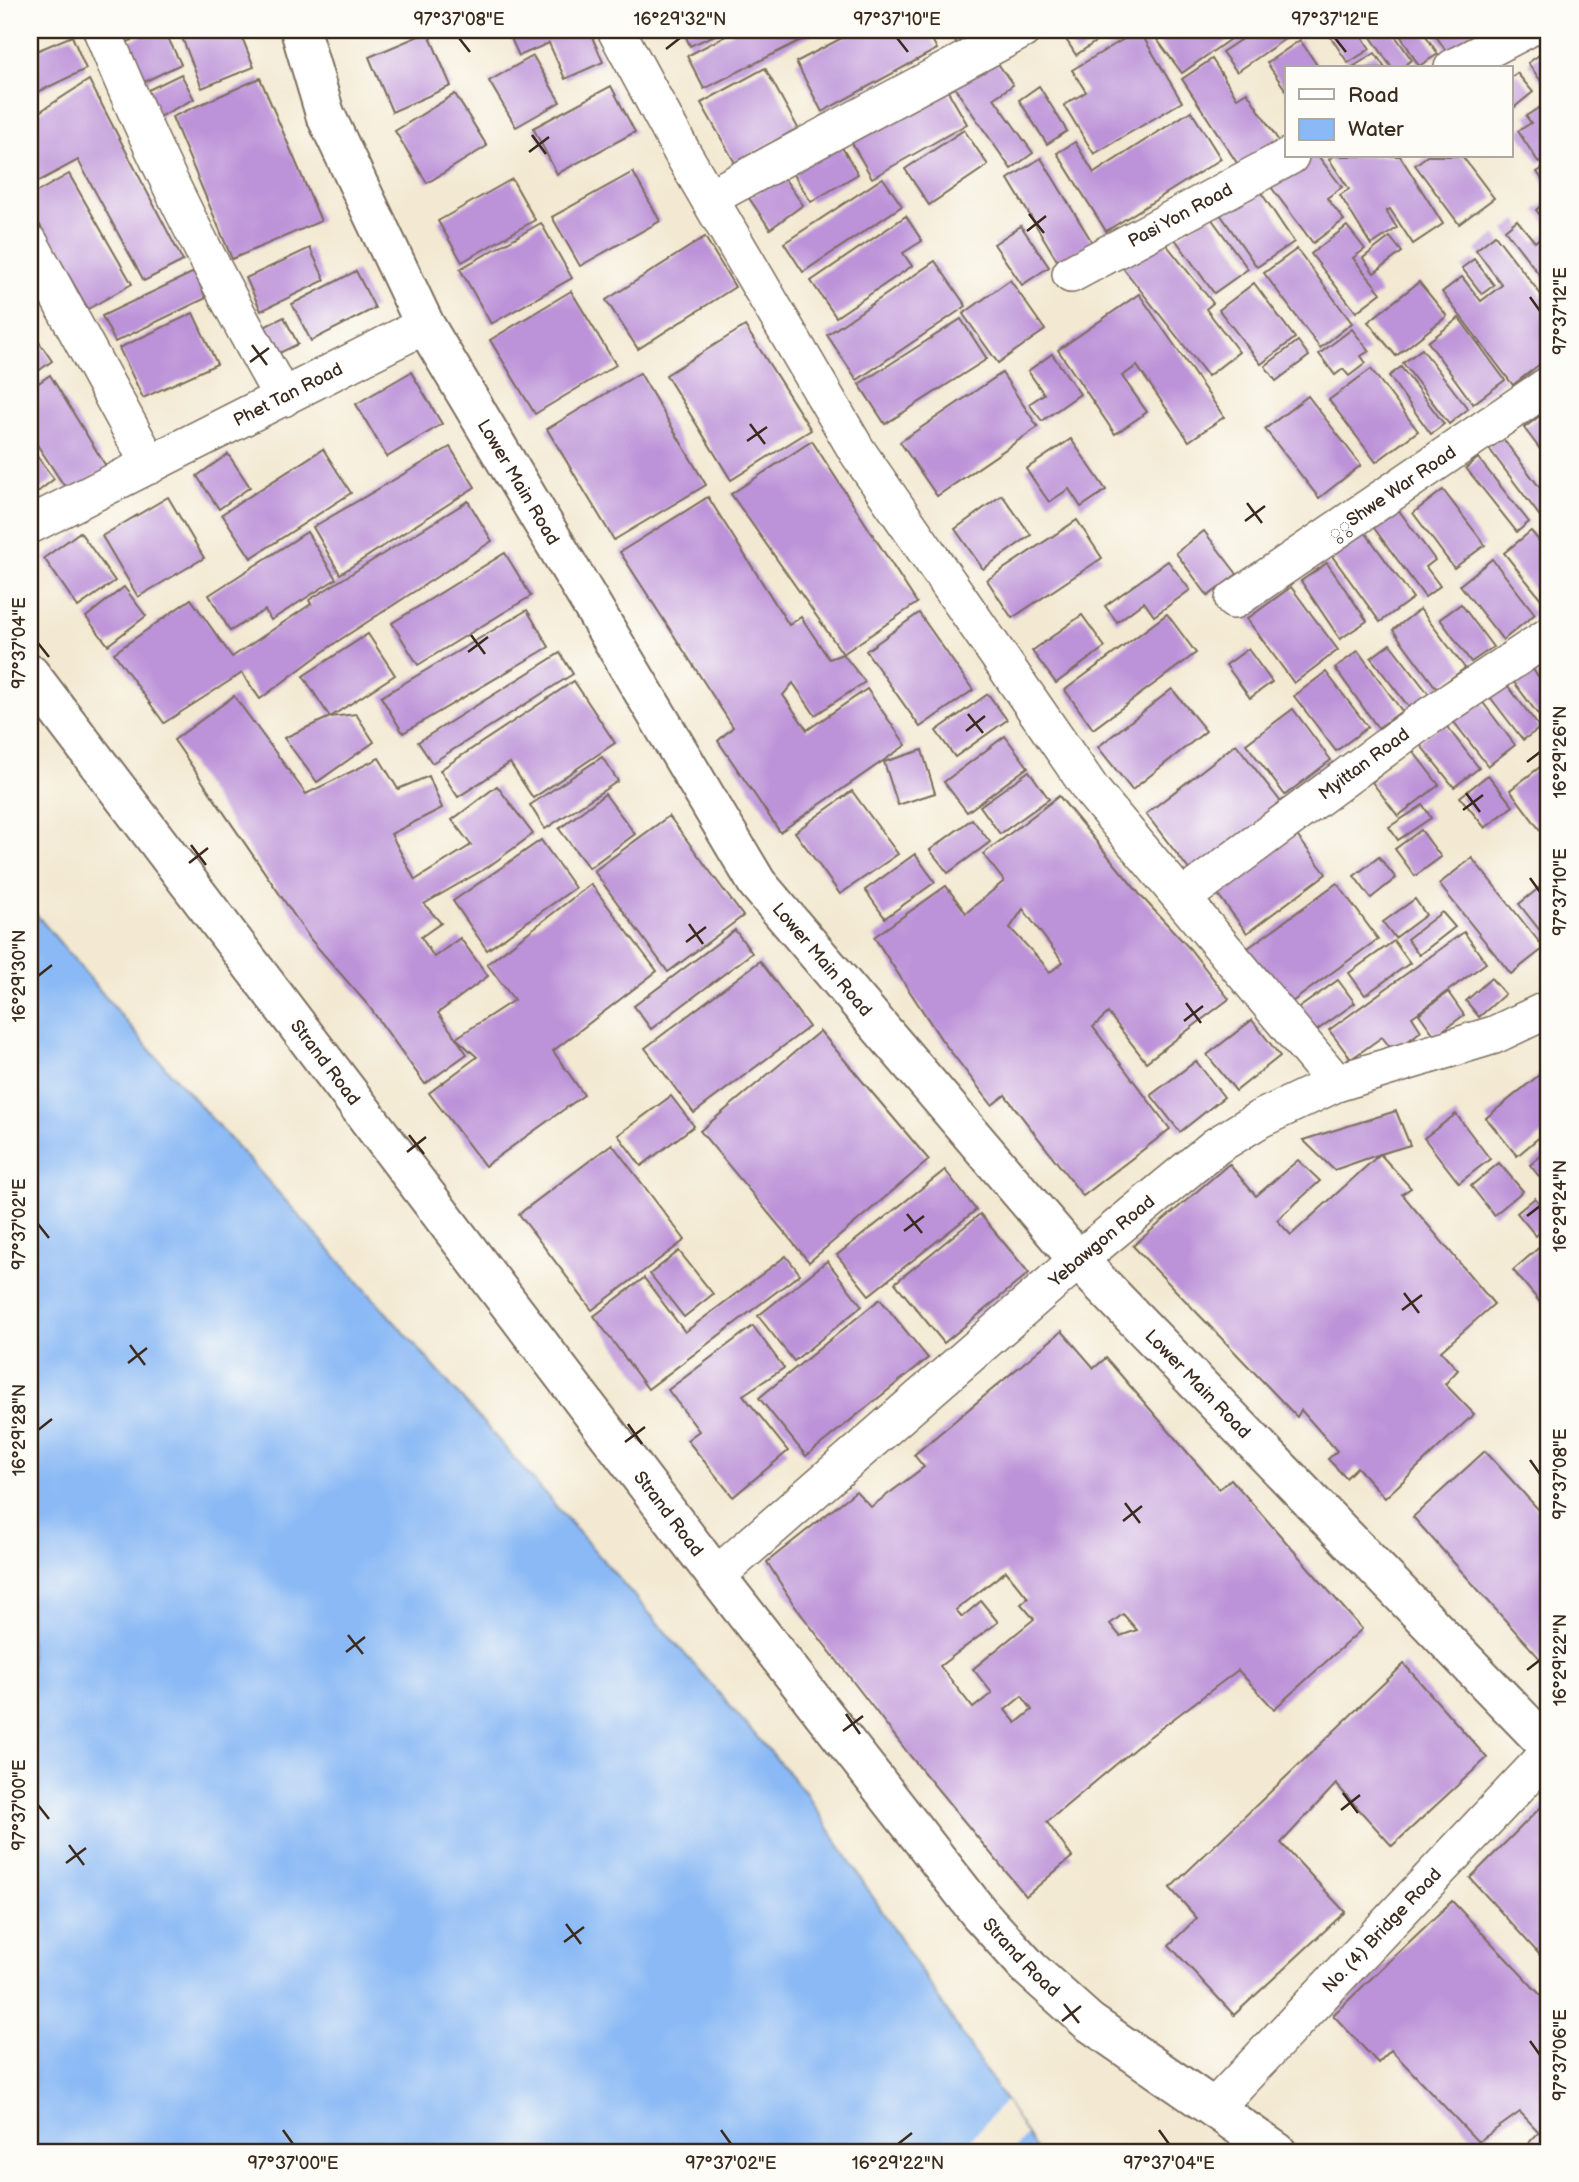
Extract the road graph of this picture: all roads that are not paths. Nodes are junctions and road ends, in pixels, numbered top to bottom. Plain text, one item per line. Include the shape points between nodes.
1 (102, 30) edge
2 (300, 30) edge
3 (616, 30) edge
4 (1022, 30) edge
5 (1525, 30) edge
6 (1457, 66) edge
7 (1286, 158) edge
8 (709, 198) junction
9 (30, 244) edge
10 (1071, 274) dead end
11 (425, 325) junction
12 (1549, 385) edge
13 (283, 398) junction
14 (150, 465) junction
15 (30, 525) edge
16 (1234, 600) dead end
17 (1549, 636) edge
18 (30, 674) edge
19 (1182, 898) junction
20 (1549, 1009) edge
21 (1336, 1083) junction
22 (1078, 1260) junction
23 (716, 1576) junction
24 (1549, 1747) edge
25 (1549, 1753) edge
26 (1215, 2107) junction
27 (1277, 2152) edge

1 - 13 street via 125,89 216,278
2 - 11 main road, Lower Main Road via 325,114
3 - 8 street
4 - 8 street
5 - 6 street
7 - 10 street, Pasi Yon Road
8 - 19 street via 857,451 1092,791
9 - 14 street
11 - 13 street, Phet Tan Road
11 - 22 main road, Lower Main Road via 757,883
12 - 16 street, ွွShwe War Road
13 - 14 street, Phet Tan Road
14 - 15 street, Phet Tan Road
17 - 19 street, Myittan Road via 1419,723
18 - 23 main road, Strand Road
19 - 21 street
20 - 21 street, Yebawgon Road via 1494,1035
21 - 22 street, Yebawgon Road via 1216,1146
22 - 23 street, Yebawgon Road
22 - 24 main road, Lower Main Road
23 - 26 main road, Strand Road via 980,1914 1030,1969 1089,2022
25 - 26 street, No. (4) Bridge Road
26 - 27 main road, Strand Road

